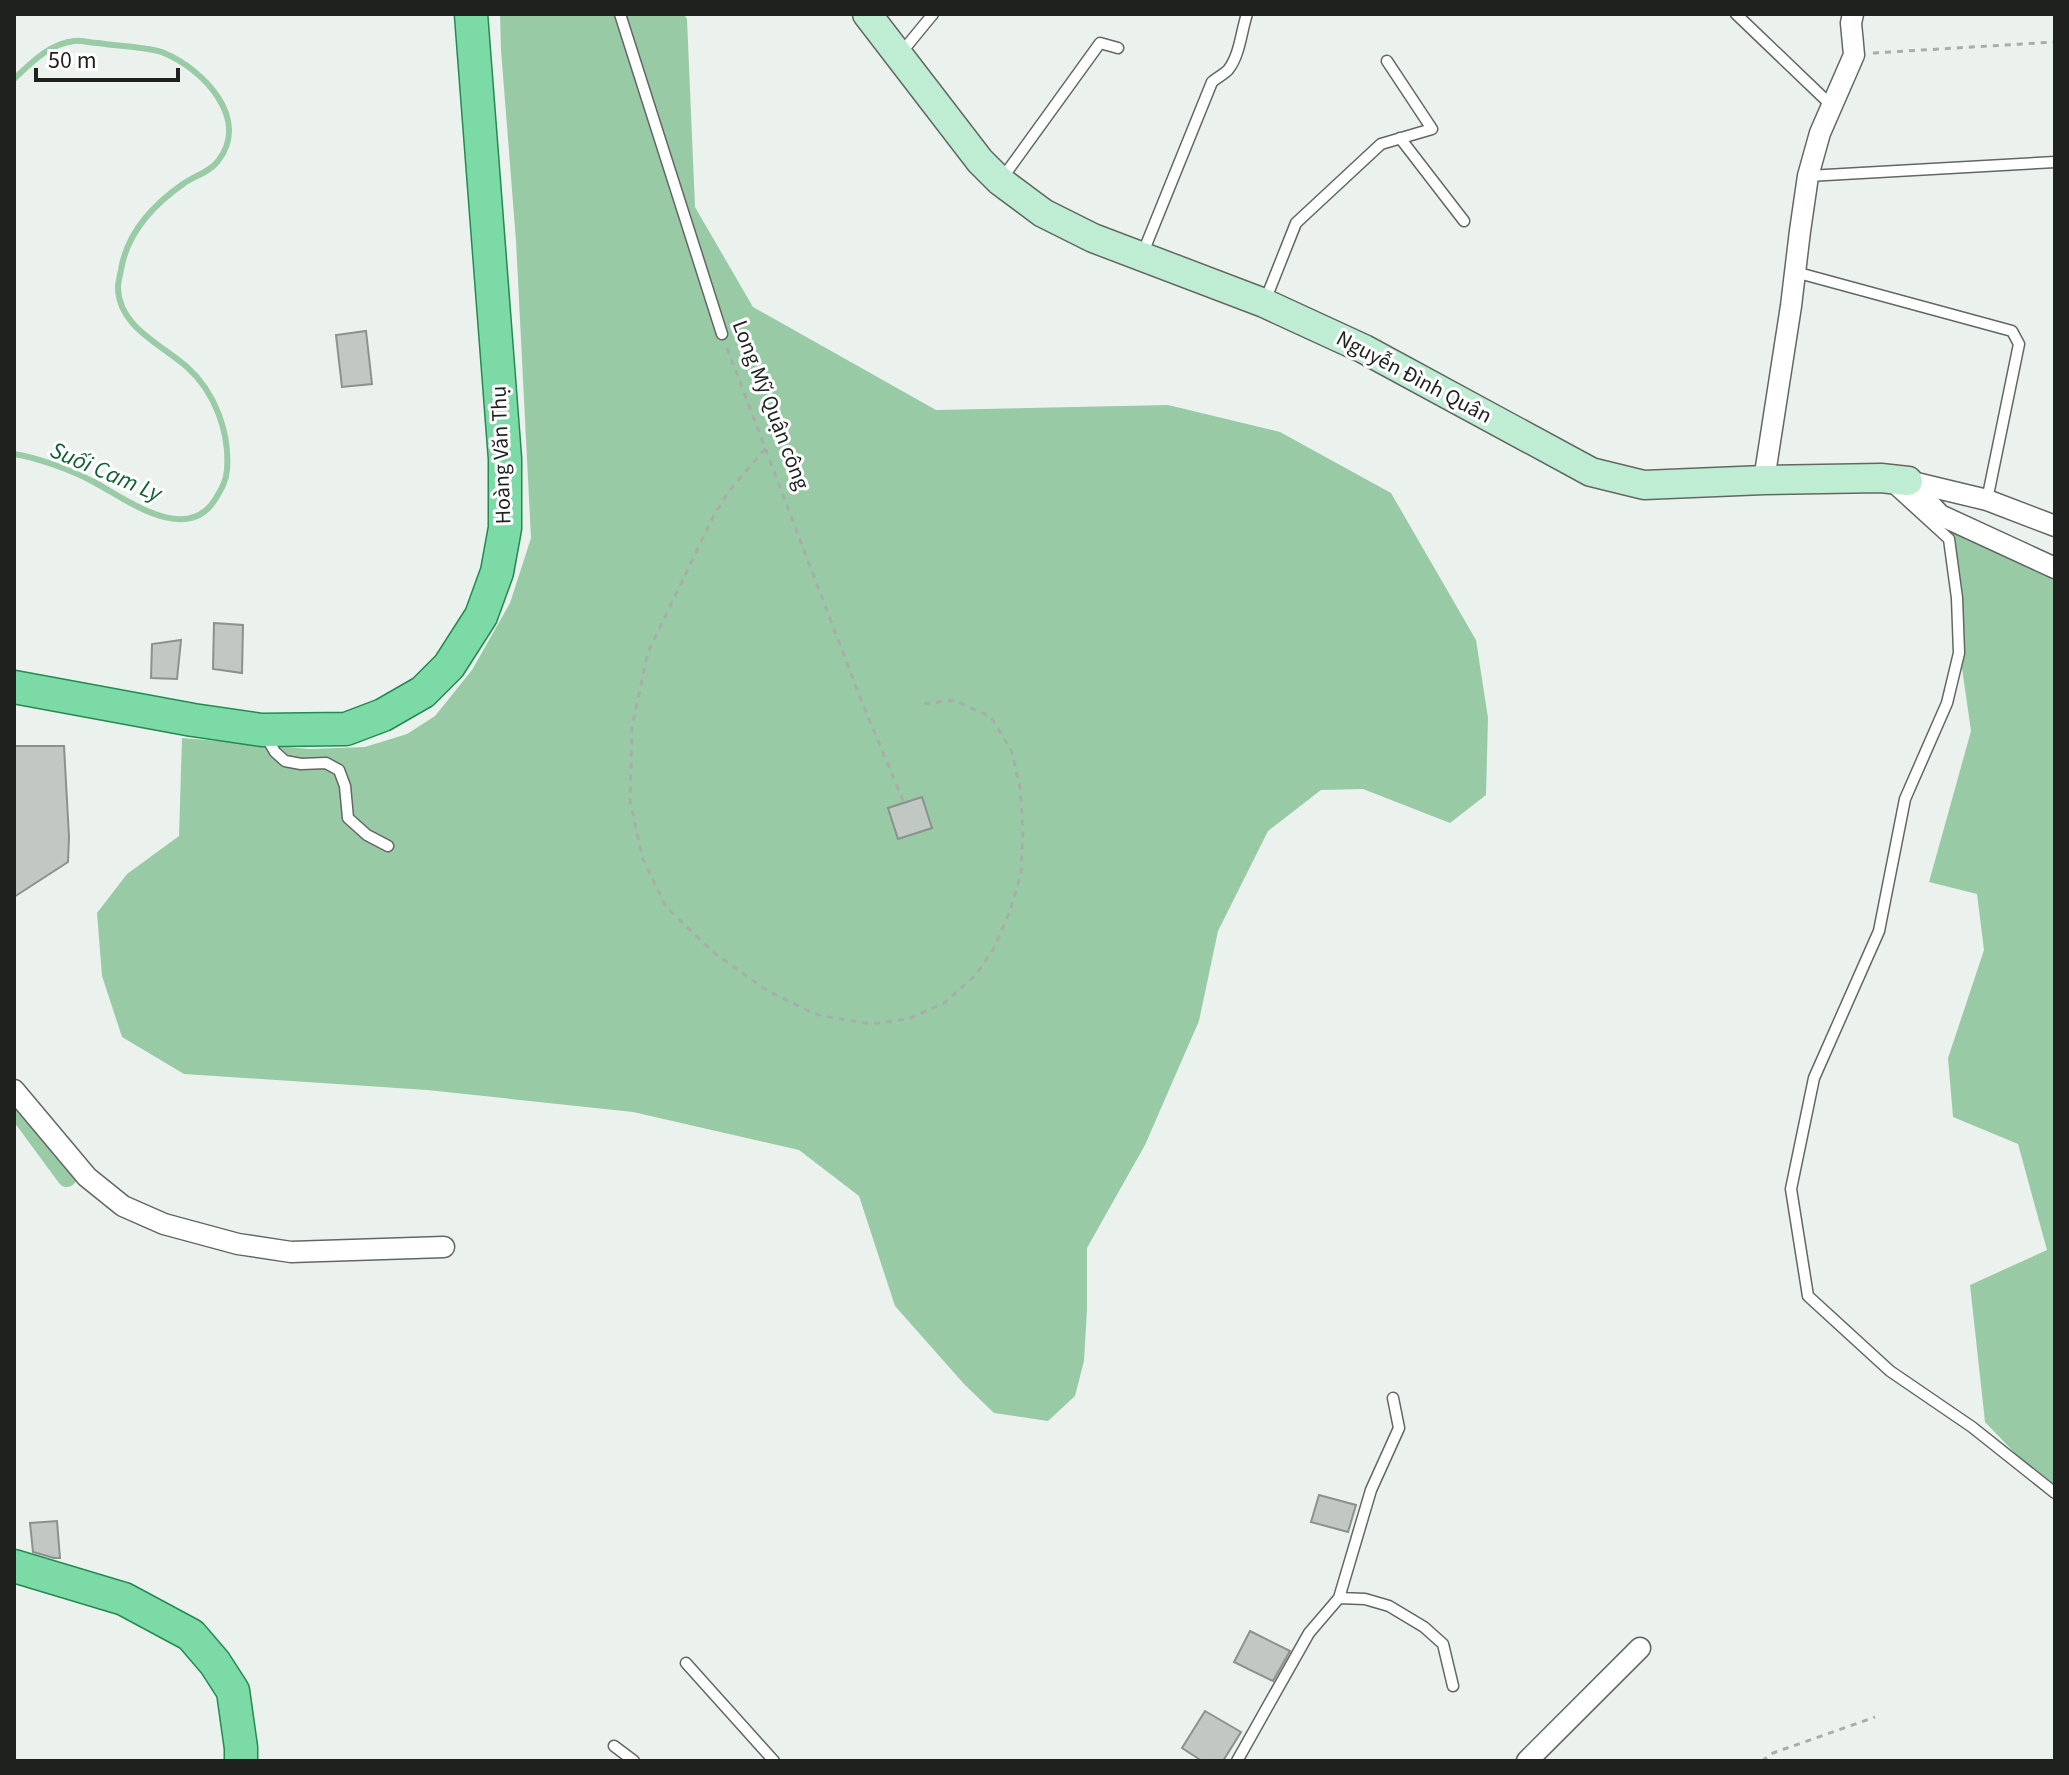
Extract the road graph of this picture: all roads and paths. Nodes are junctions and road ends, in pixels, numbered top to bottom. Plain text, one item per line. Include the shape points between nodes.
1 (471, 14) edge
2 (620, 14) edge
3 (867, 14) edge
4 (933, 14) edge
5 (1247, 14) edge
6 (1736, 14) edge
7 (1853, 14) edge
8 (2055, 42) edge
9 (1118, 48) dead end
10 (899, 55) junction
11 (1854, 55) junction
12 (1387, 61) dead end
13 (1832, 106) junction
14 (1400, 138) junction
15 (2055, 162) edge
16 (1808, 176) junction
17 (1000, 181) junction
18 (1464, 221) dead end
19 (1141, 257) junction
20 (1795, 272) junction
21 (1264, 303) junction
22 (722, 334) joint
23 (765, 449) junction
24 (1894, 479) junction
25 (1764, 480) junction
26 (1987, 500) junction
27 (2055, 526) edge
28 (2055, 568) edge
29 (14, 687) edge
30 (922, 704) dead end
31 (262, 730) junction
32 (904, 803) dead end
33 (388, 846) dead end
34 (14, 1090) edge
35 (444, 1247) dead end
36 (1393, 1398) dead end
37 (2055, 1493) edge
38 (14, 1566) edge
39 (1339, 1598) junction
40 (1640, 1648) dead end
41 (686, 1663) dead end
42 (1453, 1686) dead end
43 (1875, 1717) dead end
44 (614, 1746) dead end
45 (241, 1761) edge
46 (634, 1761) edge
47 (774, 1761) edge
48 (1237, 1761) edge
49 (1527, 1761) edge
50 (1762, 1761) edge

1 - 31 main road, Hoàng Văn Thụ via 505,459 505,528 497,572 481,616 449,666 423,692 346,729
2 - 22 lane, Long Mỹ Quận công
3 - 10 street, Nguyễn Đình Quân
4 - 10 lane
5 - 19 lane via 1240,45 1228,69 1212,82
6 - 13 lane
7 - 11 street
8 - 11 path
9 - 17 lane via 1100,43
10 - 17 street, Nguyễn Đình Quân
11 - 13 street
12 - 14 lane via 1432,129
13 - 16 street
14 - 18 lane
14 - 21 lane via 1381,144 1296,223
15 - 16 lane
16 - 20 street
17 - 19 street, Nguyễn Đình Quân via 1043,213
19 - 21 street, Nguyễn Đình Quân
20 - 25 street
20 - 26 lane via 2012,331 2019,344
21 - 25 street, Nguyễn Đình Quân via 1364,349 1591,472 1644,485
22 - 23 path, Long Mỹ Quận công
23 - 30 path via 713,517 648,652 632,727 630,800 642,857 666,907 757,984 818,1015 871,1024 908,1019 944,1003 976,975 1010,911 1021,874 1023,831 1012,752 991,717 954,700
23 - 32 path, Long Mỹ Quận công
24 - 25 street, Nguyễn Đình Quân
24 - 26 street, Nguyễn Đình Quân
24 - 28 street via 1940,515
24 - 37 lane via 1949,539 1959,653 1947,703 1905,799 1879,931 1814,1078 1791,1189 1808,1296 1890,1371
26 - 27 street, Nguyễn Đình Quân
29 - 31 main road, Hoàng Văn Thụ
31 - 33 lane via 285,761 326,763 339,770 348,818
34 - 35 street via 87,1177 123,1206 164,1224 291,1252
36 - 39 lane via 1399,1428 1371,1490
38 - 45 main road via 124,1599 191,1635 233,1691
39 - 42 lane via 1389,1606 1424,1627 1443,1644
39 - 48 lane via 1309,1633
40 - 49 street
41 - 47 lane
43 - 50 path
44 - 46 lane

